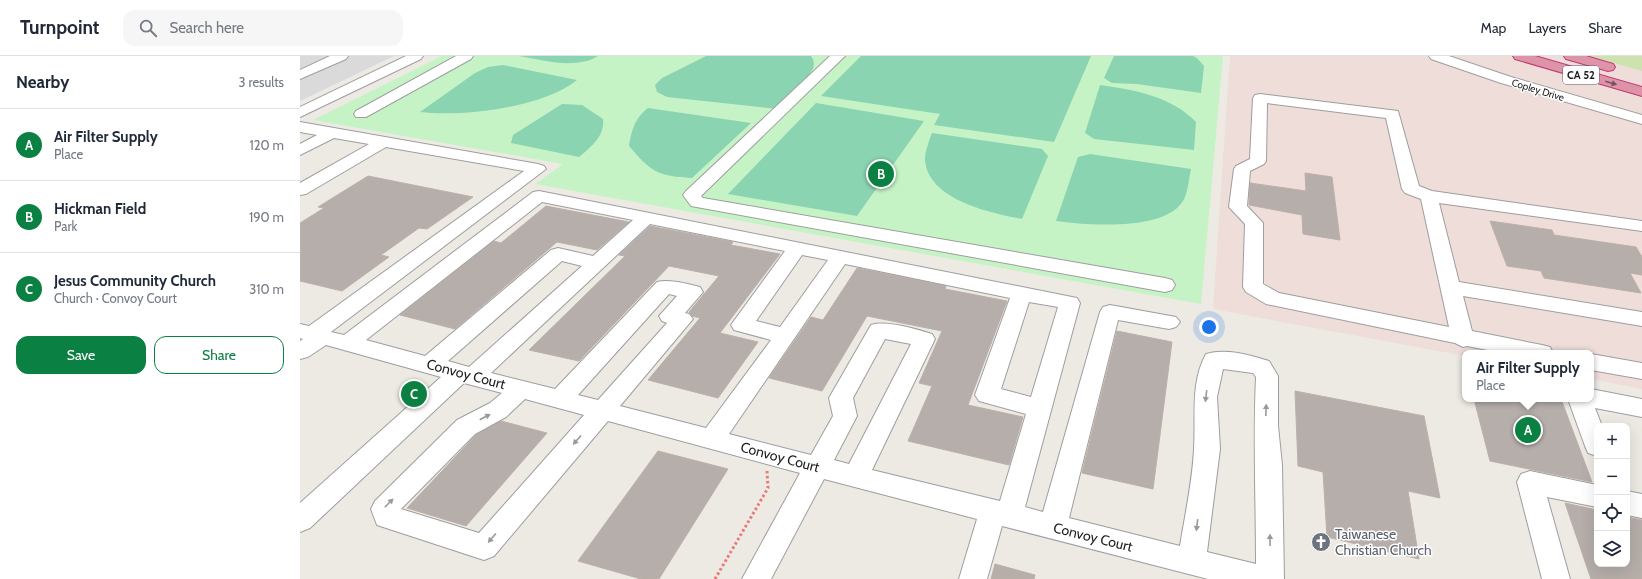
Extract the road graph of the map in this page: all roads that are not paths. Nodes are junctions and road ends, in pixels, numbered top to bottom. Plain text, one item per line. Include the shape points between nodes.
1 (341, 56) edge
2 (416, 56) edge
3 (466, 56) edge
4 (838, 56) edge
5 (1436, 56) edge
6 (1520, 56) edge
7 (1571, 56) edge
8 (1621, 71) dead end
9 (300, 75) edge
10 (1642, 92) edge
11 (300, 113) edge
12 (361, 114) dead end
13 (1642, 120) edge
14 (300, 127) edge
15 (331, 133) junction
16 (383, 142) junction
17 (300, 150) edge
18 (300, 190) edge
19 (1429, 196) junction
20 (646, 218) junction
21 (1642, 226) edge
22 (797, 248) junction
23 (840, 257) junction
24 (596, 263) junction
25 (1165, 285) dead end
26 (1450, 286) junction
27 (1022, 293) junction
28 (1642, 319) edge
29 (1169, 322) dead end
30 (785, 336) junction
31 (309, 338) edge
32 (1463, 339) junction
33 (348, 344) junction
34 (1525, 350) edge
35 (1594, 363) edge
36 (429, 365) junction
37 (1642, 371) edge
38 (466, 375) junction
39 (521, 389) junction
40 (560, 399) junction
41 (1594, 399) edge
42 (1581, 402) edge
43 (1039, 408) junction
44 (1642, 408) edge
45 (603, 410) junction
46 (712, 438) junction
47 (1594, 438) edge
48 (817, 467) junction
49 (856, 477) junction
50 (1594, 495) edge
51 (1630, 504) edge
52 (1642, 506) edge
53 (1001, 513) junction
54 (300, 520) edge
55 (1053, 526) junction
56 (1192, 562) junction
57 (1225, 575) edge
58 (756, 579) edge
59 (973, 579) edge
60 (1260, 579) edge
61 (1270, 579) edge
62 (1556, 579) edge

1 - 9 street
2 - 11 street
3 - 12 street
4 - 25 street via 692,195 697,202
5 - 13 street, Copley Drive via 1506,80
6 -> 10 highway, CA 52
7 - 8 highway, CA 52
14 - 15 street
15 - 16 street
15 - 17 street
16 - 18 street
16 - 31 street via 538,169
19 - 21 street
19 - 26 street
19 - 32 street via 1411,189 1393,114 1260,98 1258,161 1242,169 1238,207 1254,224 1253,287 1273,299
20 - 22 street
20 - 24 street
20 - 33 street via 539,196
22 - 23 street
22 - 30 street via 742,325
23 - 27 street
23 - 30 street
24 - 36 street via 558,254
24 - 38 street
26 - 28 street
26 - 32 street
27 - 43 street via 1070,303
27 - 43 street via 987,395
29 - 55 street via 1110,312
30 - 46 street
31 - 33 street, Convoy Court
32 - 34 street
33 - 36 street, Convoy Court
35 - 37 street
36 - 38 street, Convoy Court
38 - 39 street, Convoy Court
38 - 54 street
39 - 40 street, Convoy Court
45 -> 39 street via 484,547 387,517 384,508 466,427 498,410
40 - 45 street, Convoy Court
40 - 45 street via 664,287 693,292 669,316 682,319
41 - 44 street
42 - 47 street
43 - 53 street
45 - 46 street, Convoy Court
46 - 48 street, Convoy Court
48 - 49 street, Convoy Court
48 - 49 street via 845,416 840,398 879,330 924,339
48 - 58 street
49 - 53 street, Convoy Court
50 - 62 street via 1530,482
51 - 52 street
53 - 55 street, Convoy Court
53 - 59 street
55 - 56 street, Convoy Court
56 - 57 street, Convoy Court
61 -> 56 street via 1266,426 1268,376 1261,367 1241,362 1214,360 1205,397 1207,449
57 - 60 street, Convoy Court

